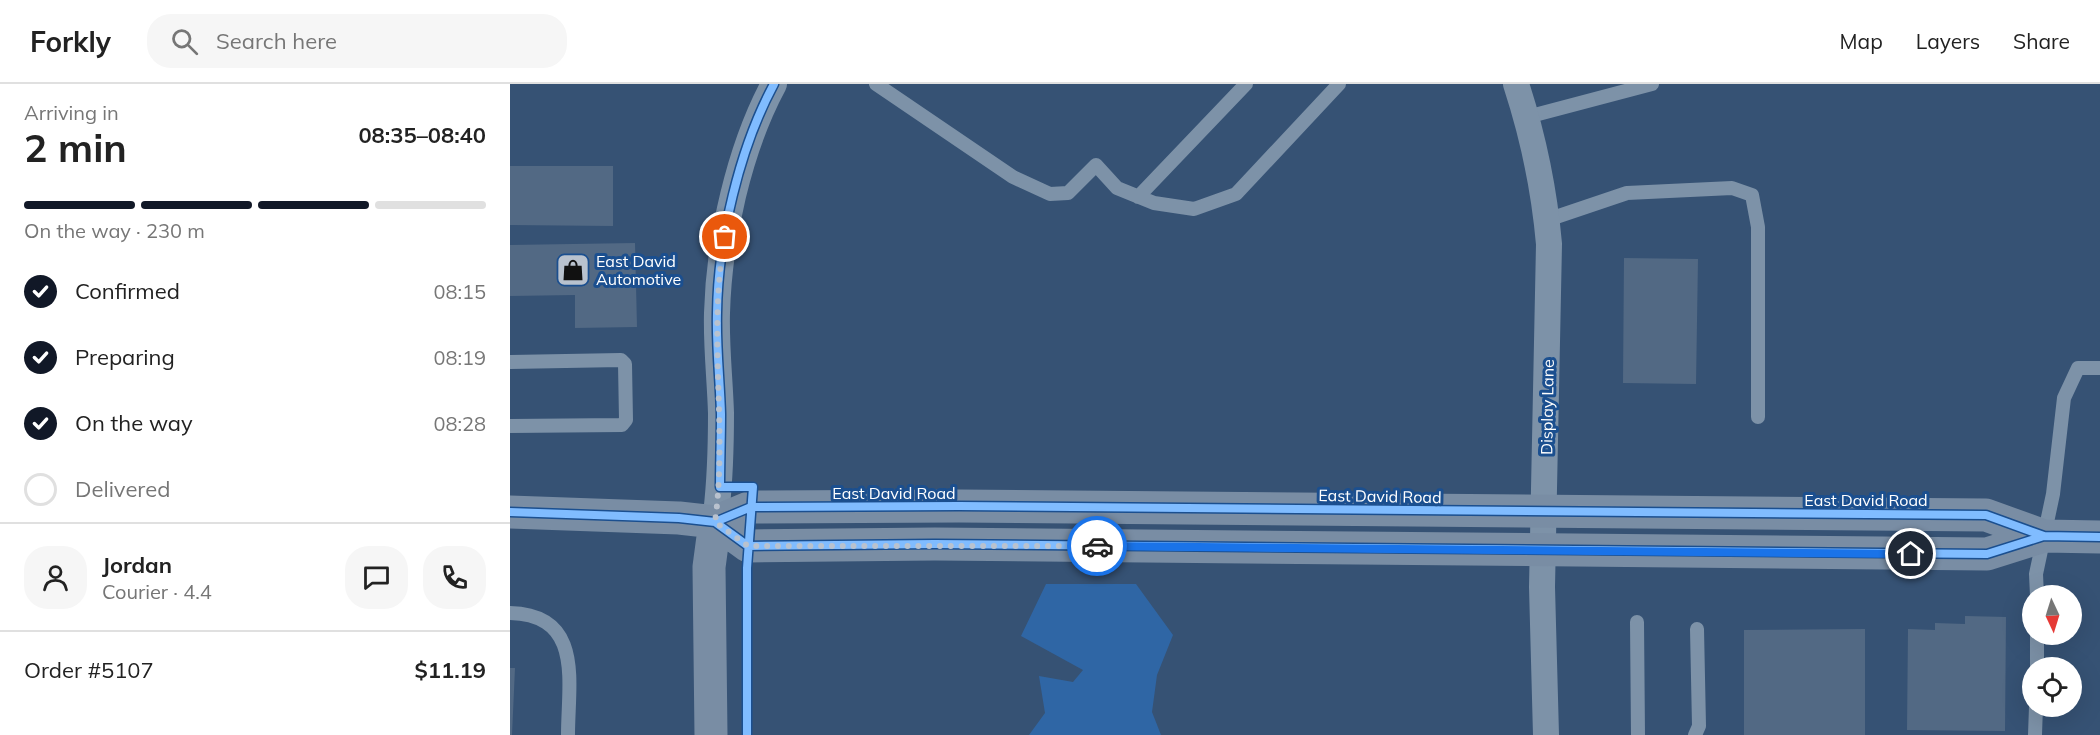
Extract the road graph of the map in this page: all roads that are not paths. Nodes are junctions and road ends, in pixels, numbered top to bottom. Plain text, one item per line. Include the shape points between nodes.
1 (774, 84) edge
2 (876, 84) edge
3 (1246, 84) edge
4 (1338, 84) edge
5 (1516, 84) edge
6 (1652, 84) edge
7 (1527, 117) junction
8 (1138, 197) junction
9 (1547, 220) junction
10 (510, 362) edge
11 (2100, 369) edge
12 (1758, 417) dead end
13 (510, 426) edge
14 (1545, 511) junction
15 (510, 512) edge
16 (715, 522) junction
17 (2044, 536) junction
18 (2100, 537) edge
19 (1544, 549) junction
20 (2036, 585) edge
21 (510, 613) edge
22 (1637, 622) dead end
23 (1697, 629) dead end
24 (2036, 717) edge
25 (568, 735) edge
26 (711, 735) edge
27 (1546, 735) edge
28 (1638, 735) edge
29 (1695, 735) edge
30 (2035, 735) edge

1 - 16 street via 752,134 731,203 722,254 717,313 720,487
2 - 8 lane via 1013,177 1050,194 1068,193 1096,165 1117,188
3 - 8 lane
4 - 8 lane via 1236,194 1194,209
5 - 7 street, Display Lane
6 - 7 lane
7 - 9 street, Display Lane via 1545,192
9 - 12 lane via 1627,193 1732,188 1752,195 1758,227
9 - 14 street, Display Lane
10 - 13 lane via 624,361 626,420 622,425
11 - 17 lane via 2078,368 2064,398
14 - 16 street, East David Road via 751,507
14 - 17 street, East David Road via 1986,515
14 - 19 street, Display Lane
15 - 16 street, East David Road
16 - 19 street, East David Road via 748,546
16 - 26 street via 710,567
17 - 18 street, East David Road
17 - 19 street, East David Road via 1987,554
17 - 20 lane
19 - 27 street, Display Lane
21 - 25 lane via 530,613 561,635 568,654
22 - 28 lane
23 - 29 lane via 1700,726
24 - 30 lane

